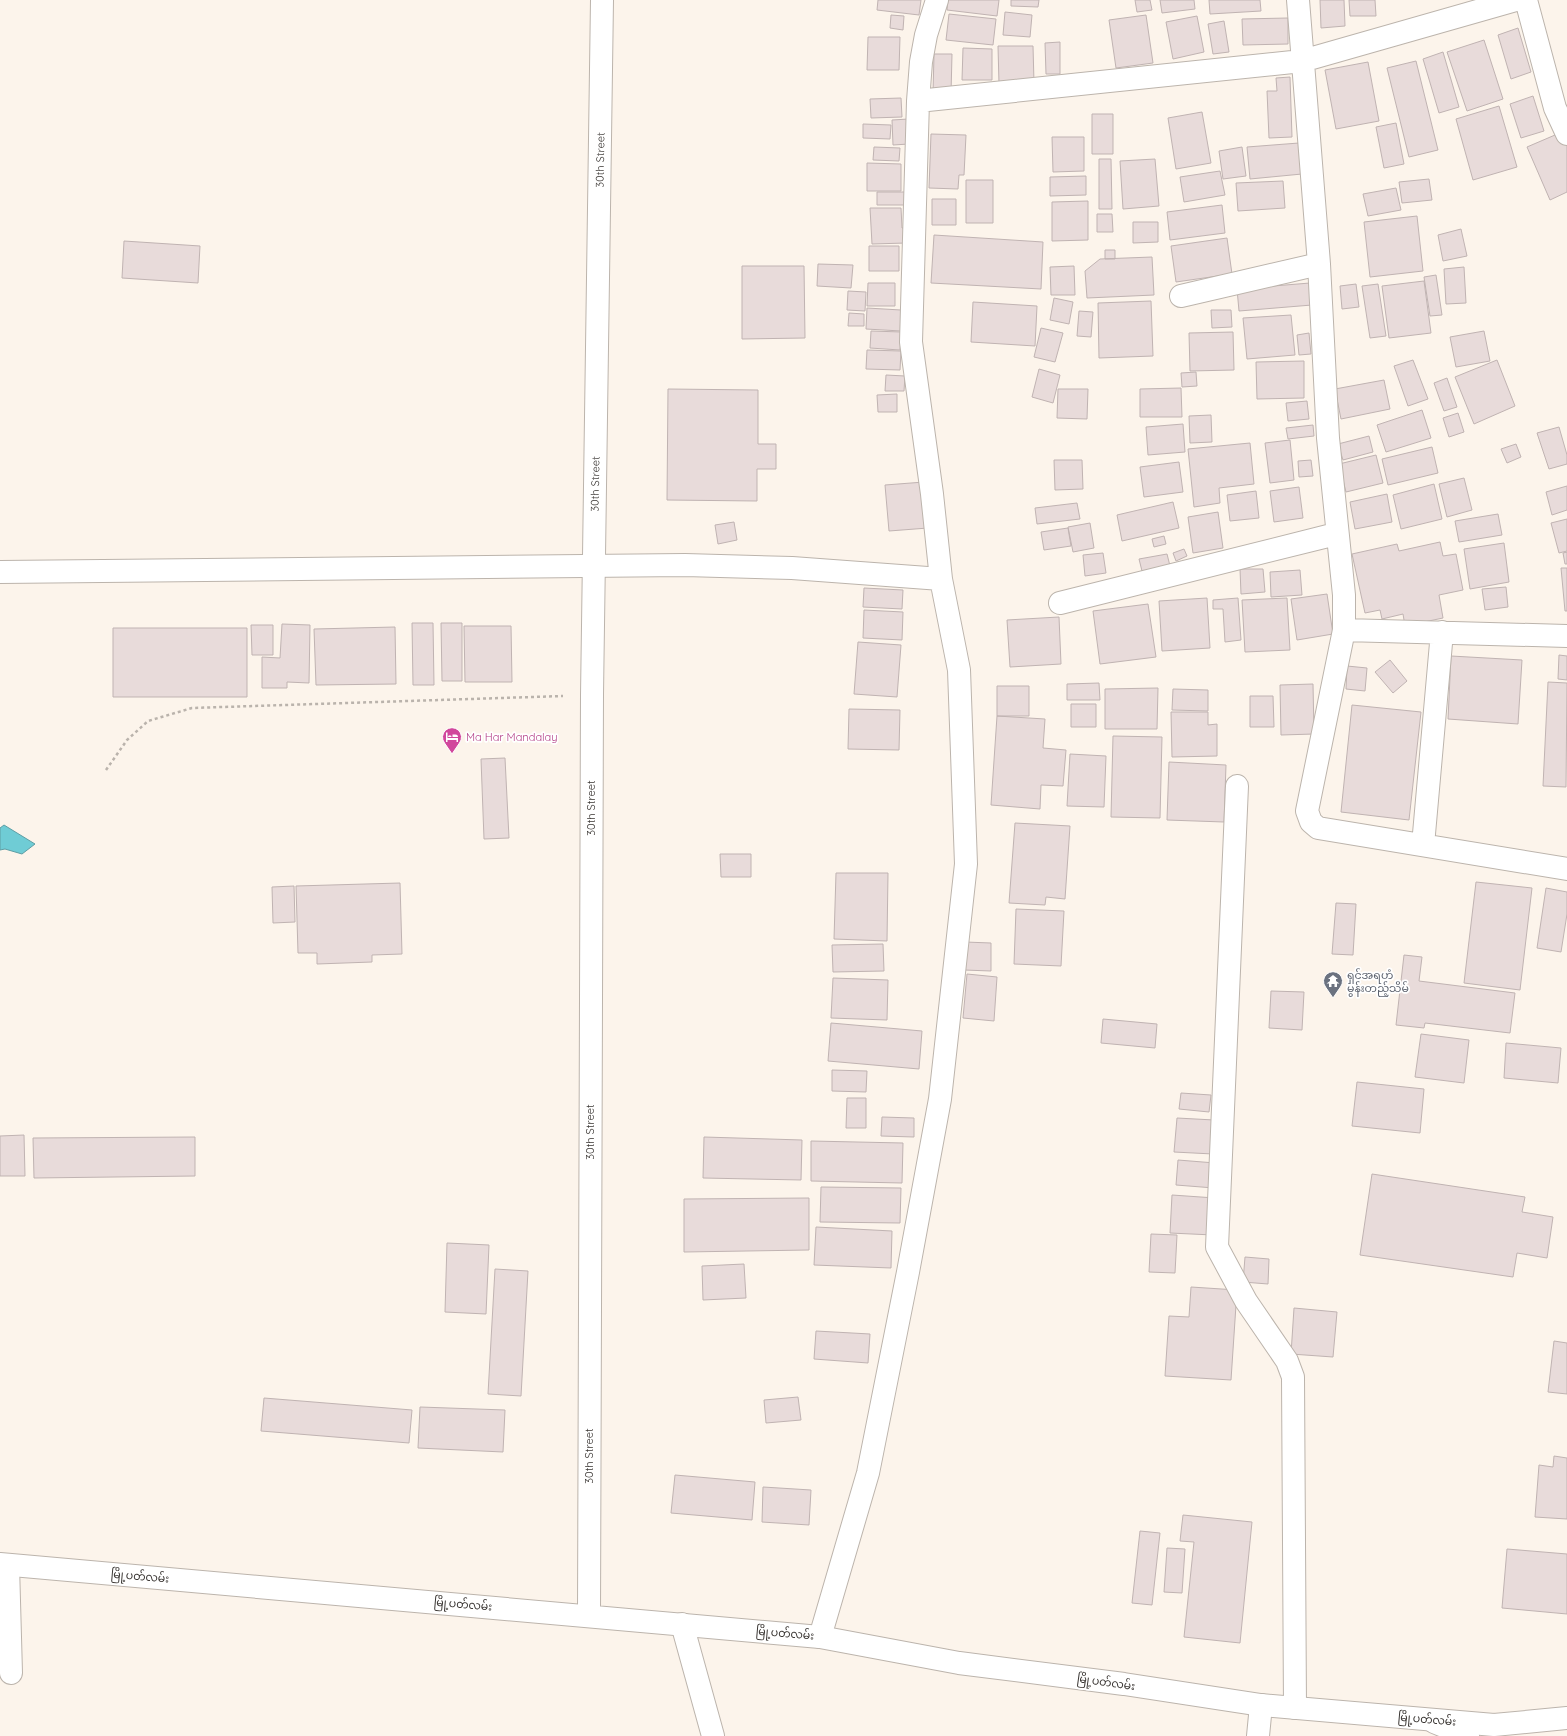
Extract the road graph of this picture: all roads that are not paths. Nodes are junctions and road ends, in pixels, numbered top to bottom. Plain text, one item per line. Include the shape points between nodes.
1 (602, 0) edge
2 (937, 0) edge
3 (1298, 0) edge
4 (1516, 0) edge
5 (1526, 0) edge
6 (1302, 61) junction
7 (918, 102) junction
8 (1567, 134) edge
9 (1319, 264) junction
10 (1181, 296) dead end
11 (1336, 534) junction
12 (594, 567) junction
13 (0, 572) edge
14 (941, 579) junction
15 (1060, 603) dead end
16 (1344, 630) junction
17 (1442, 632) junction
18 (1567, 636) edge
19 (1236, 786) dead end
20 (1423, 844) junction
21 (1567, 868) edge
22 (4, 1564) edge
23 (589, 1615) junction
24 (682, 1624) junction
25 (820, 1637) junction
26 (11, 1674) dead end
27 (1261, 1705) junction
28 (1295, 1708) junction
29 (1567, 1718) edge
30 (1426, 1720) junction
31 (713, 1736) edge
32 (1258, 1736) edge
33 (1468, 1736) edge

1 - 12 street, 30th Street
2 - 7 street via 926,35
3 - 6 street
4 - 6 street
5 - 8 street via 1555,108
6 - 7 street
6 - 9 street
7 - 14 street via 911,342
9 - 10 street
9 - 11 street
11 - 15 street
11 - 16 street via 1344,595
12 - 13 street
12 - 14 street via 685,565 792,568
12 - 23 street, 30th Street
14 - 25 street via 959,670 966,864 940,1099 868,1473
16 - 17 street
16 - 20 street via 1307,811 1311,822 1318,828
17 - 18 street
17 - 20 street
19 - 28 street via 1217,1247 1246,1301 1287,1360 1293,1377
20 - 21 street
22 - 23 street, မြို့ပတ်လမ်း
22 - 26 street
23 - 24 street, မြို့ပတ်လမ်း
24 - 25 street, မြို့ပတ်လမ်း
24 - 31 street
25 - 27 street, မြို့ပတ်လမ်း via 959,1663
27 - 28 street, မြို့ပတ်လမ်း
27 - 32 street
28 - 30 street, မြို့ပတ်လမ်း
29 - 30 street, မြို့ပတ်လမ်း via 1494,1725
30 - 33 street

